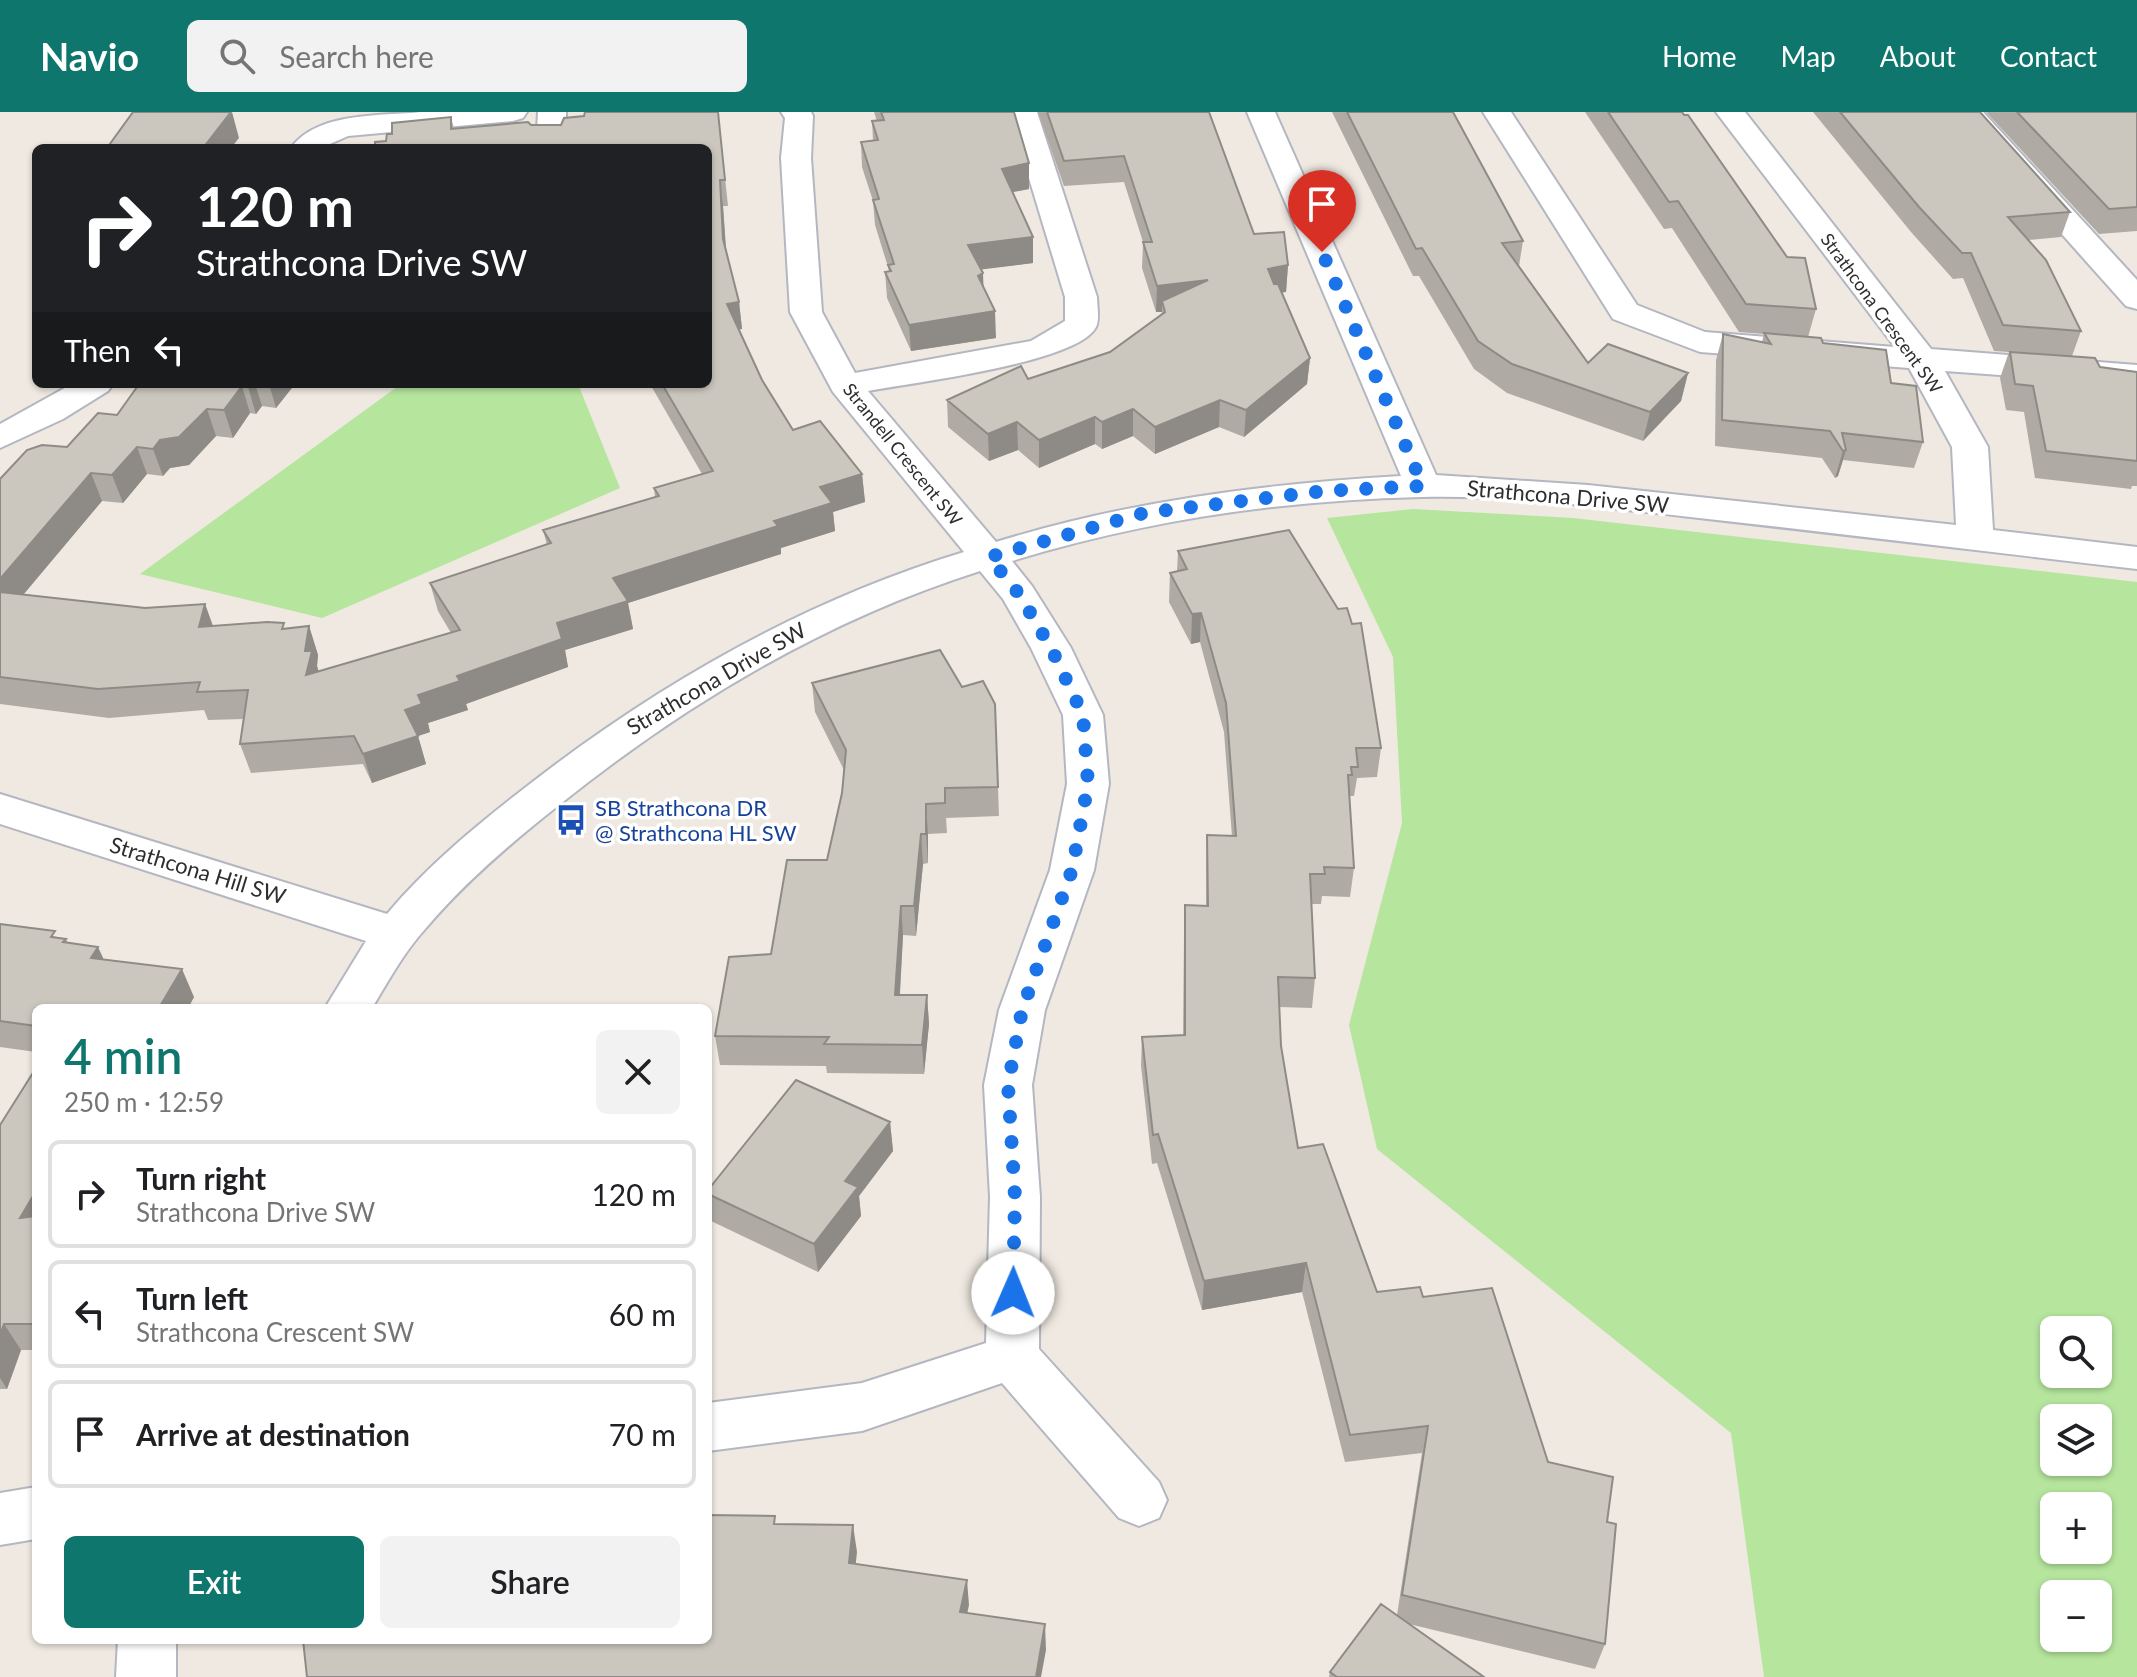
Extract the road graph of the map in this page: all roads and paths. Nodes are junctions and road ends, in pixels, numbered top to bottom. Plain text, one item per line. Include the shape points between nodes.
1 (513, 112) edge
2 (552, 112) edge
3 (795, 112) edge
4 (1023, 112) edge
5 (1261, 112) edge
6 (1497, 112) edge
7 (1730, 112) edge
8 (1967, 112) edge
9 (309, 144) edge
10 (551, 144) edge
11 (2137, 299) edge
12 (1919, 356) junction
13 (2137, 375) edge
14 (845, 385) junction
15 (90, 388) edge
16 (0, 437) edge
17 (1423, 486) junction
18 (1975, 539) junction
19 (989, 557) junction
20 (2137, 558) edge
21 (0, 809) edge
22 (395, 934) junction
23 (351, 1004) edge
24 (1012, 1357) junction
25 (712, 1426) edge
26 (1139, 1500) dead end
27 (32, 1514) edge
28 (0, 1519) edge
29 (147, 1644) edge
30 (146, 1677) edge

1 - 9 street via 344,128
2 - 10 street
3 - 14 street, Strandell Crescent SW via 806,312
4 - 14 street via 1081,297 1081,325 1041,349
5 - 17 street
6 - 12 street via 1625,312 1700,342
7 - 12 street, Strathcona Crescent SW
8 - 11 street
12 - 13 street
12 - 18 street, Strathcona Crescent SW via 1970,447
14 - 19 street, Strandell Crescent SW
15 - 16 street
17 - 18 street, Strathcona Drive SW via 1595,496
17 - 19 street, Strathcona Drive SW via 1324,491 1144,513
18 - 20 street, Strathcona Drive SW
19 - 22 street, Strathcona Drive SW via 828,614 664,705 543,793 445,879
19 - 24 street, Strandell Crescent SW via 1019,594 1083,715 1088,784 1072,870 1022,1010 1008,1085 1015,1197
21 - 22 street, Strathcona Hill SW
22 - 23 street, Strathcona Drive SW
24 - 25 street via 862,1407
24 - 26 street
27 - 28 street
29 - 30 street

